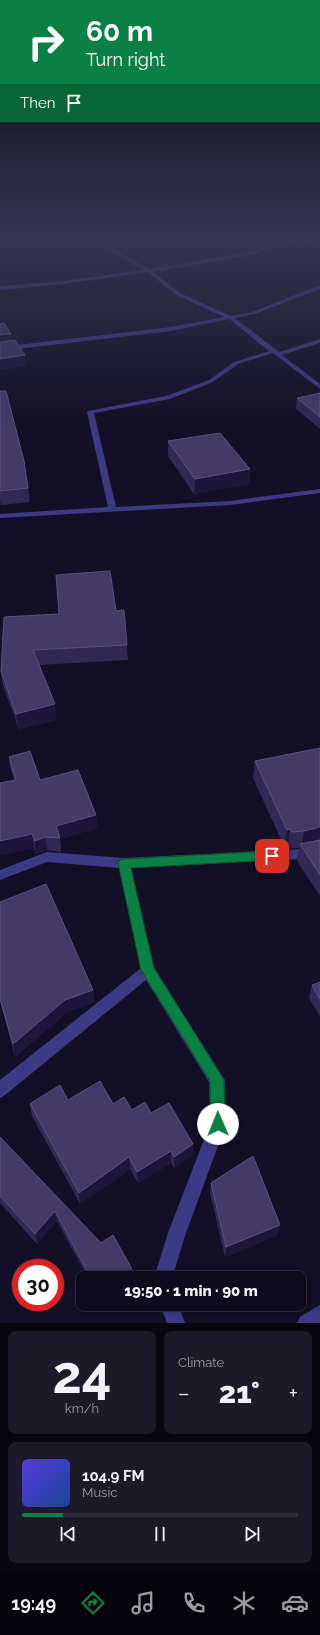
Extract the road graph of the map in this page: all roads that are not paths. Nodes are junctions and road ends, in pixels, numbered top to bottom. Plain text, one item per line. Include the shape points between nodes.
1 (193, 301) edge
2 (285, 301) edge
3 (231, 318) junction
4 (320, 341) edge
5 (0, 349) edge
6 (276, 352) junction
7 (320, 387) edge
8 (320, 491) edge
9 (113, 510) junction
10 (0, 516) edge
11 (320, 850) edge
12 (124, 863) junction
13 (0, 875) edge
14 (148, 970) junction
15 (0, 1090) edge
16 (165, 1271) edge
17 (172, 1311) edge
18 (320, 1314) edge
19 (176, 1323) edge
20 (306, 1323) edge

1 - 3 street
2 - 3 street
3 - 5 street via 171,329
3 - 6 street
4 - 6 street
6 - 7 street
6 - 9 street via 236,362 211,381 168,398 90,412
8 - 9 street via 230,504
9 - 10 street
11 - 12 street via 302,854
12 - 13 street via 47,857
12 - 14 street
14 - 15 street
14 - 16 street via 217,1080 218,1124
17 - 19 street
18 - 20 street

